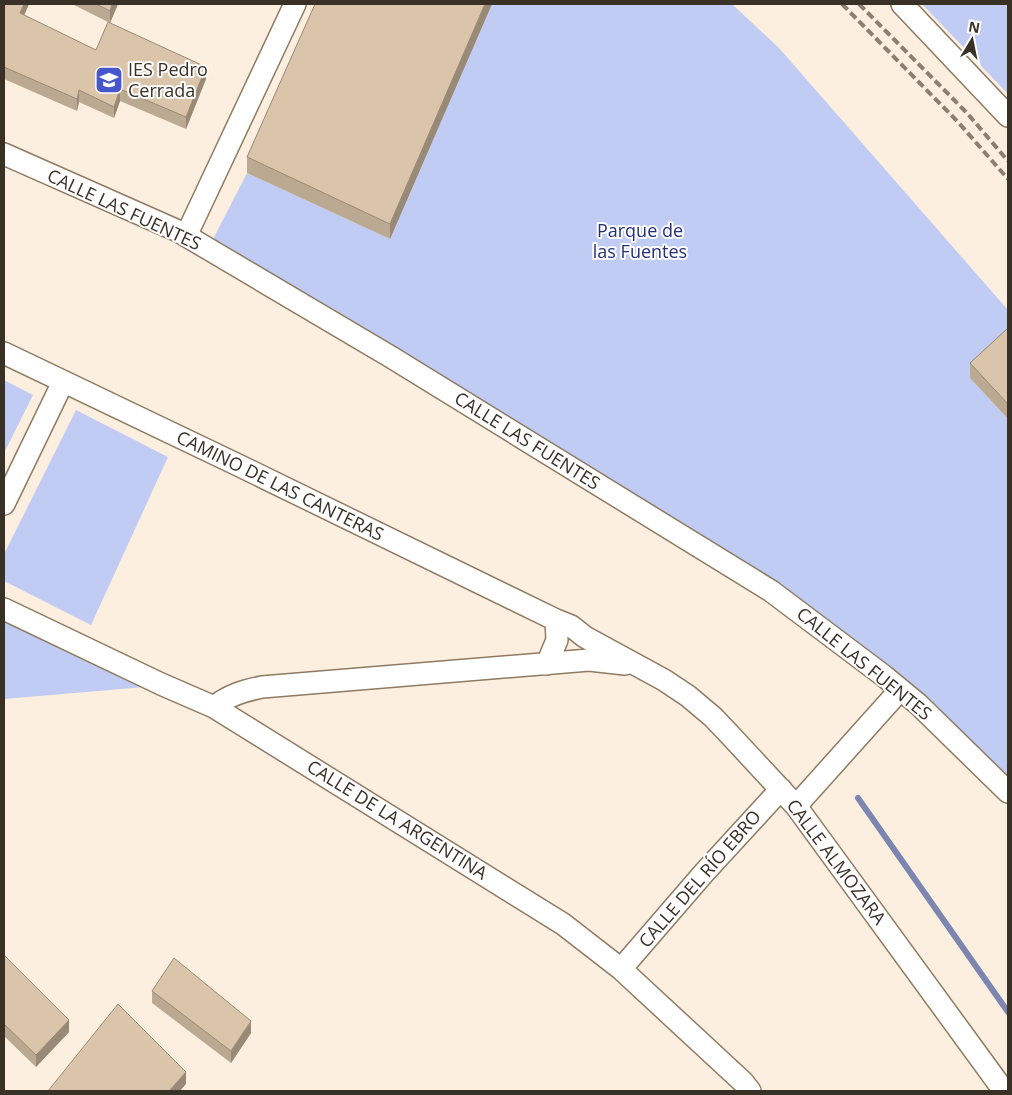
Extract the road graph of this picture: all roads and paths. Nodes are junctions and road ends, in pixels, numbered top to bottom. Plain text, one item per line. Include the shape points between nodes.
1 (295, 4) edge
2 (902, 4) edge
3 (1008, 116) edge
4 (4, 154) edge
5 (186, 236) junction
6 (4, 353) edge
7 (63, 382) junction
8 (4, 504) edge
9 (4, 609) edge
10 (556, 620) junction
11 (576, 630) junction
12 (570, 661) junction
13 (547, 664) junction
14 (636, 666) junction
15 (900, 690) junction
16 (214, 707) junction
17 (781, 789) junction
18 (1008, 792) edge
19 (796, 806) junction
20 (621, 969) junction
21 (750, 1091) edge
22 (1004, 1091) edge

1 - 5 street
2 - 3 street
4 - 5 street, CALLE LAS FUENTES
5 - 15 street, CALLE LAS FUENTES via 391,357 771,590
6 - 7 street, CAMINO DE LAS CANTERAS
7 - 8 street
7 - 10 street, CAMINO DE LAS CANTERAS
9 - 16 street, CALLE DE LA ARGENTINA
10 - 11 street, CAMINO DE LAS CANTERAS
10 - 13 street via 557,640
11 - 12 street via 577,645
11 - 14 street, CAMINO DE LAS CANTERAS
12 - 13 street
12 - 14 street via 607,661
13 - 16 street via 262,687 241,691
14 - 17 street, CALLE ALMOZARA via 664,680 713,717
15 - 18 street, CALLE LAS FUENTES
15 - 19 street
16 - 20 street, CALLE DE LA ARGENTINA via 563,924
17 - 19 street, CALLE ALMOZARA
17 - 20 street, CALLE DEL RÍO EBRO
19 - 22 street, CALLE ALMOZARA
20 - 21 street, CALLE DE LA ARGENTINA

